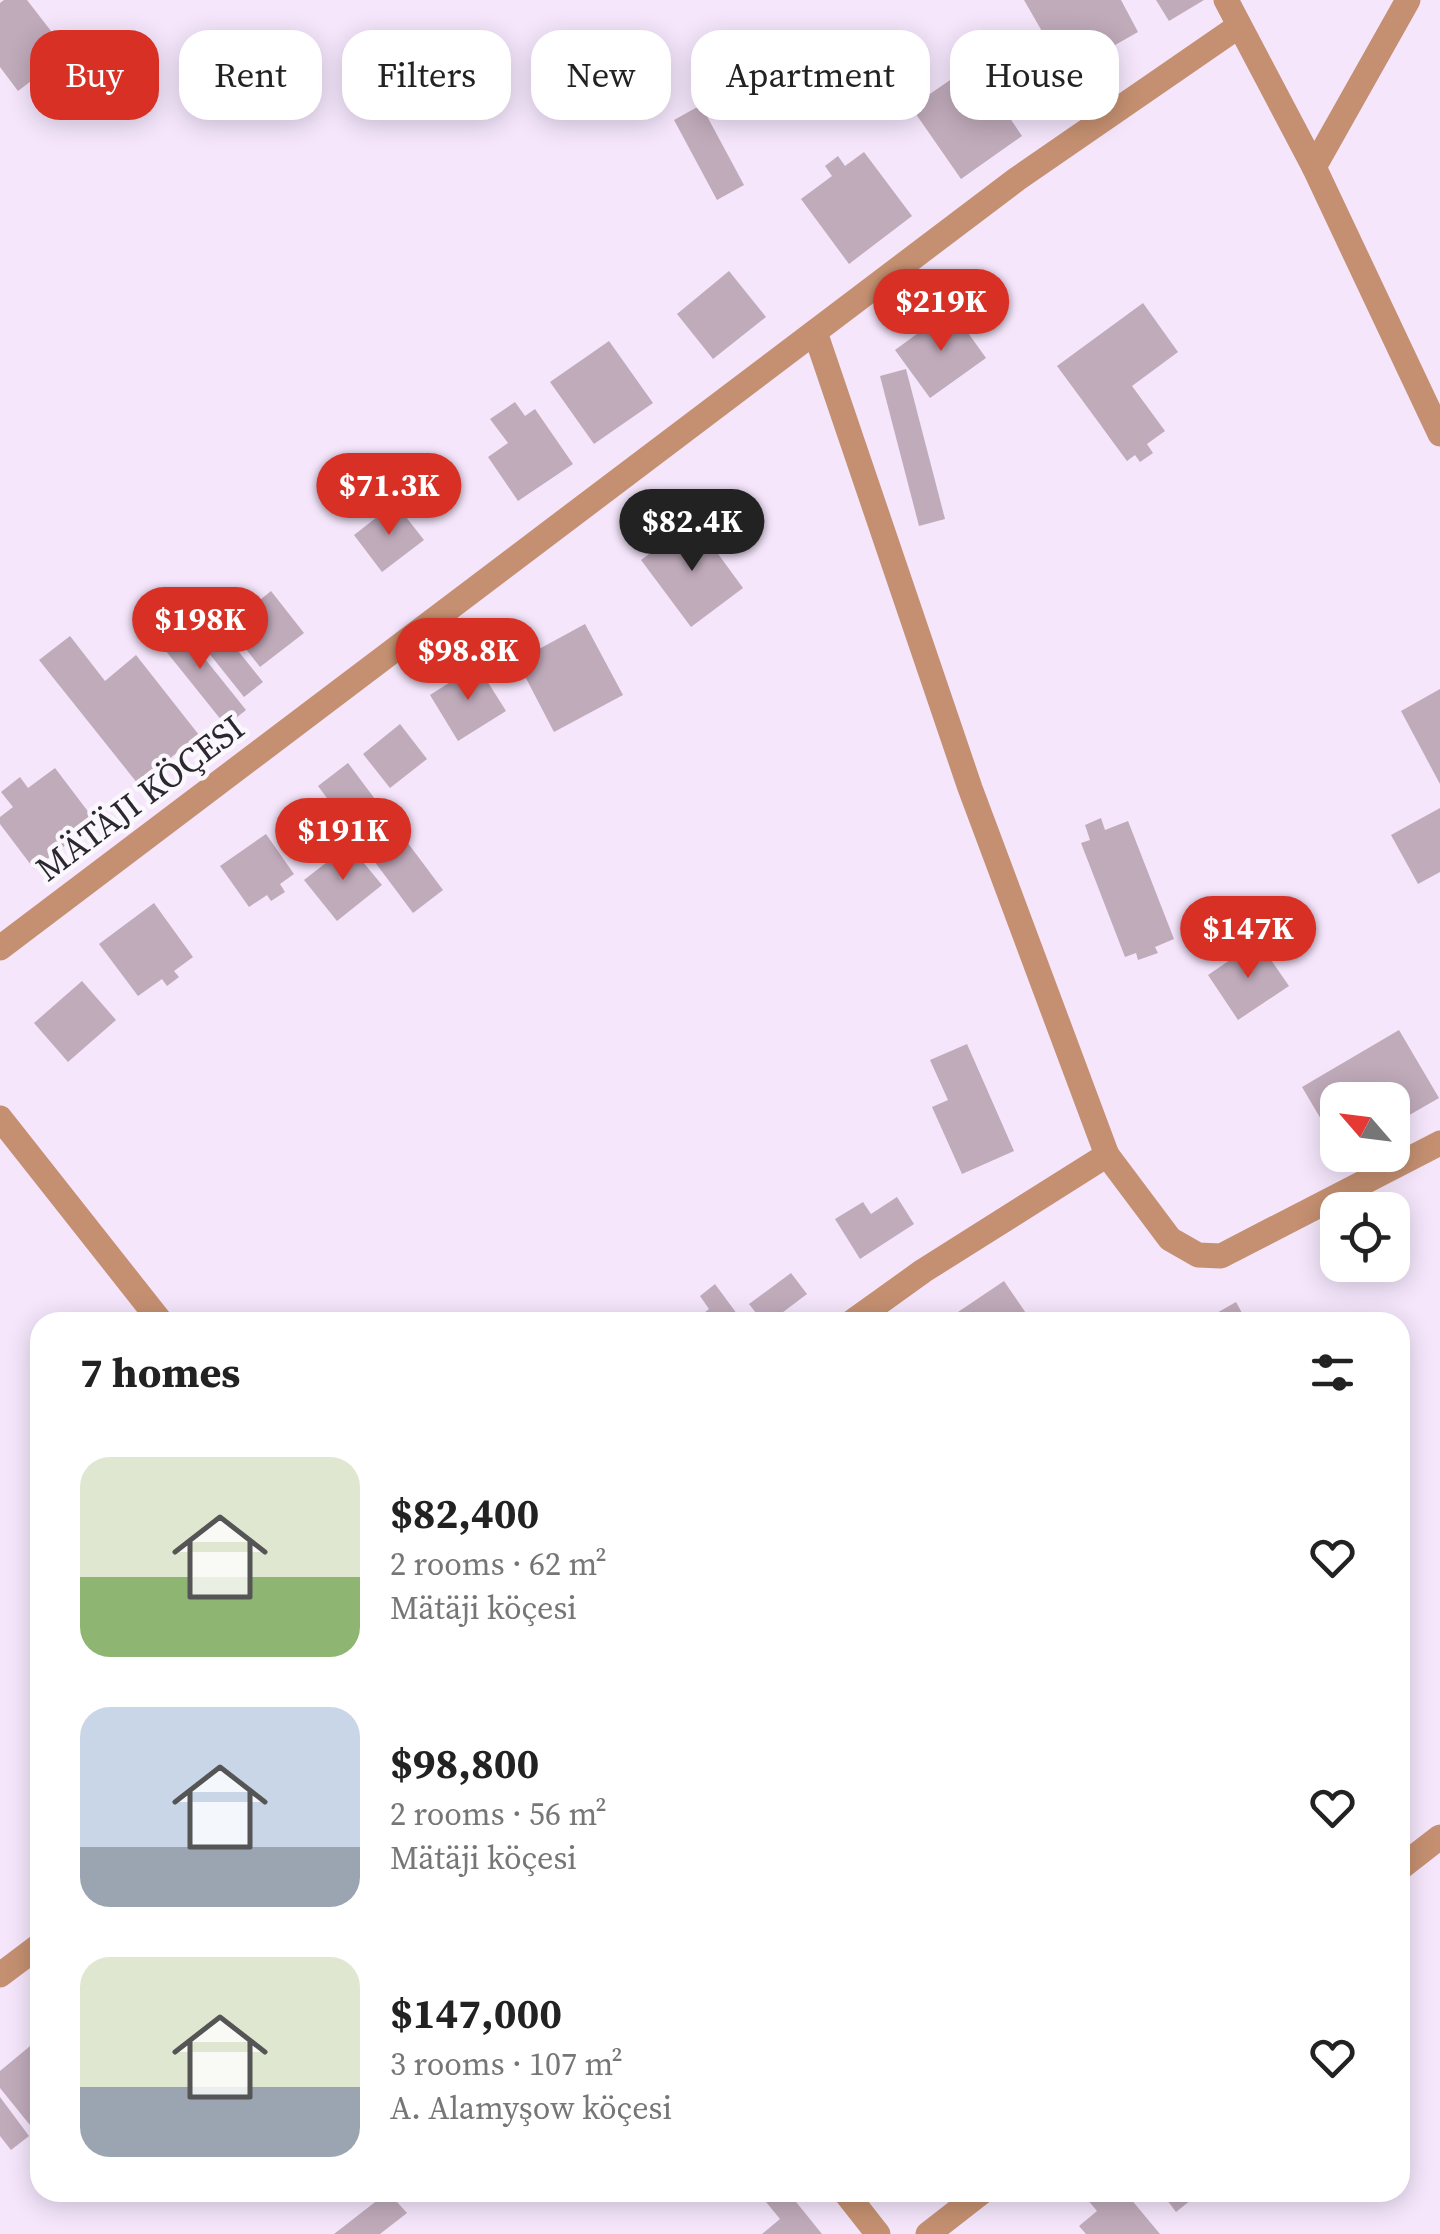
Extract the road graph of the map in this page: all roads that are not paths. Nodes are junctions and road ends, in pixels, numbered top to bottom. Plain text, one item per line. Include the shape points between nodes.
1 (1226, 0) edge
2 (1408, 0) edge
3 (1239, 26) junction
4 (1314, 166) junction
5 (815, 332) junction
6 (1440, 434) edge
7 (0, 948) edge
8 (0, 1118) edge
9 (1440, 1144) edge
10 (1107, 1155) junction
11 (152, 1312) edge
12 (866, 1312) edge
13 (1440, 1838) edge
14 (1410, 1860) edge
15 (30, 1953) edge
16 (0, 1976) edge
17 (853, 2202) edge
18 (969, 2202) edge
19 (878, 2234) edge
20 (928, 2234) edge

1 - 3 street
2 - 4 street
3 - 4 street
3 - 5 street, MÄTÄJI KÖÇESI
4 - 6 street
5 - 7 street, MÄTÄJI KÖÇESI
5 - 10 street via 970,788
8 - 11 street
9 - 10 street via 1221,1256 1198,1255 1170,1239
10 - 12 street
13 - 14 street
15 - 16 street
17 - 19 street
18 - 20 street

